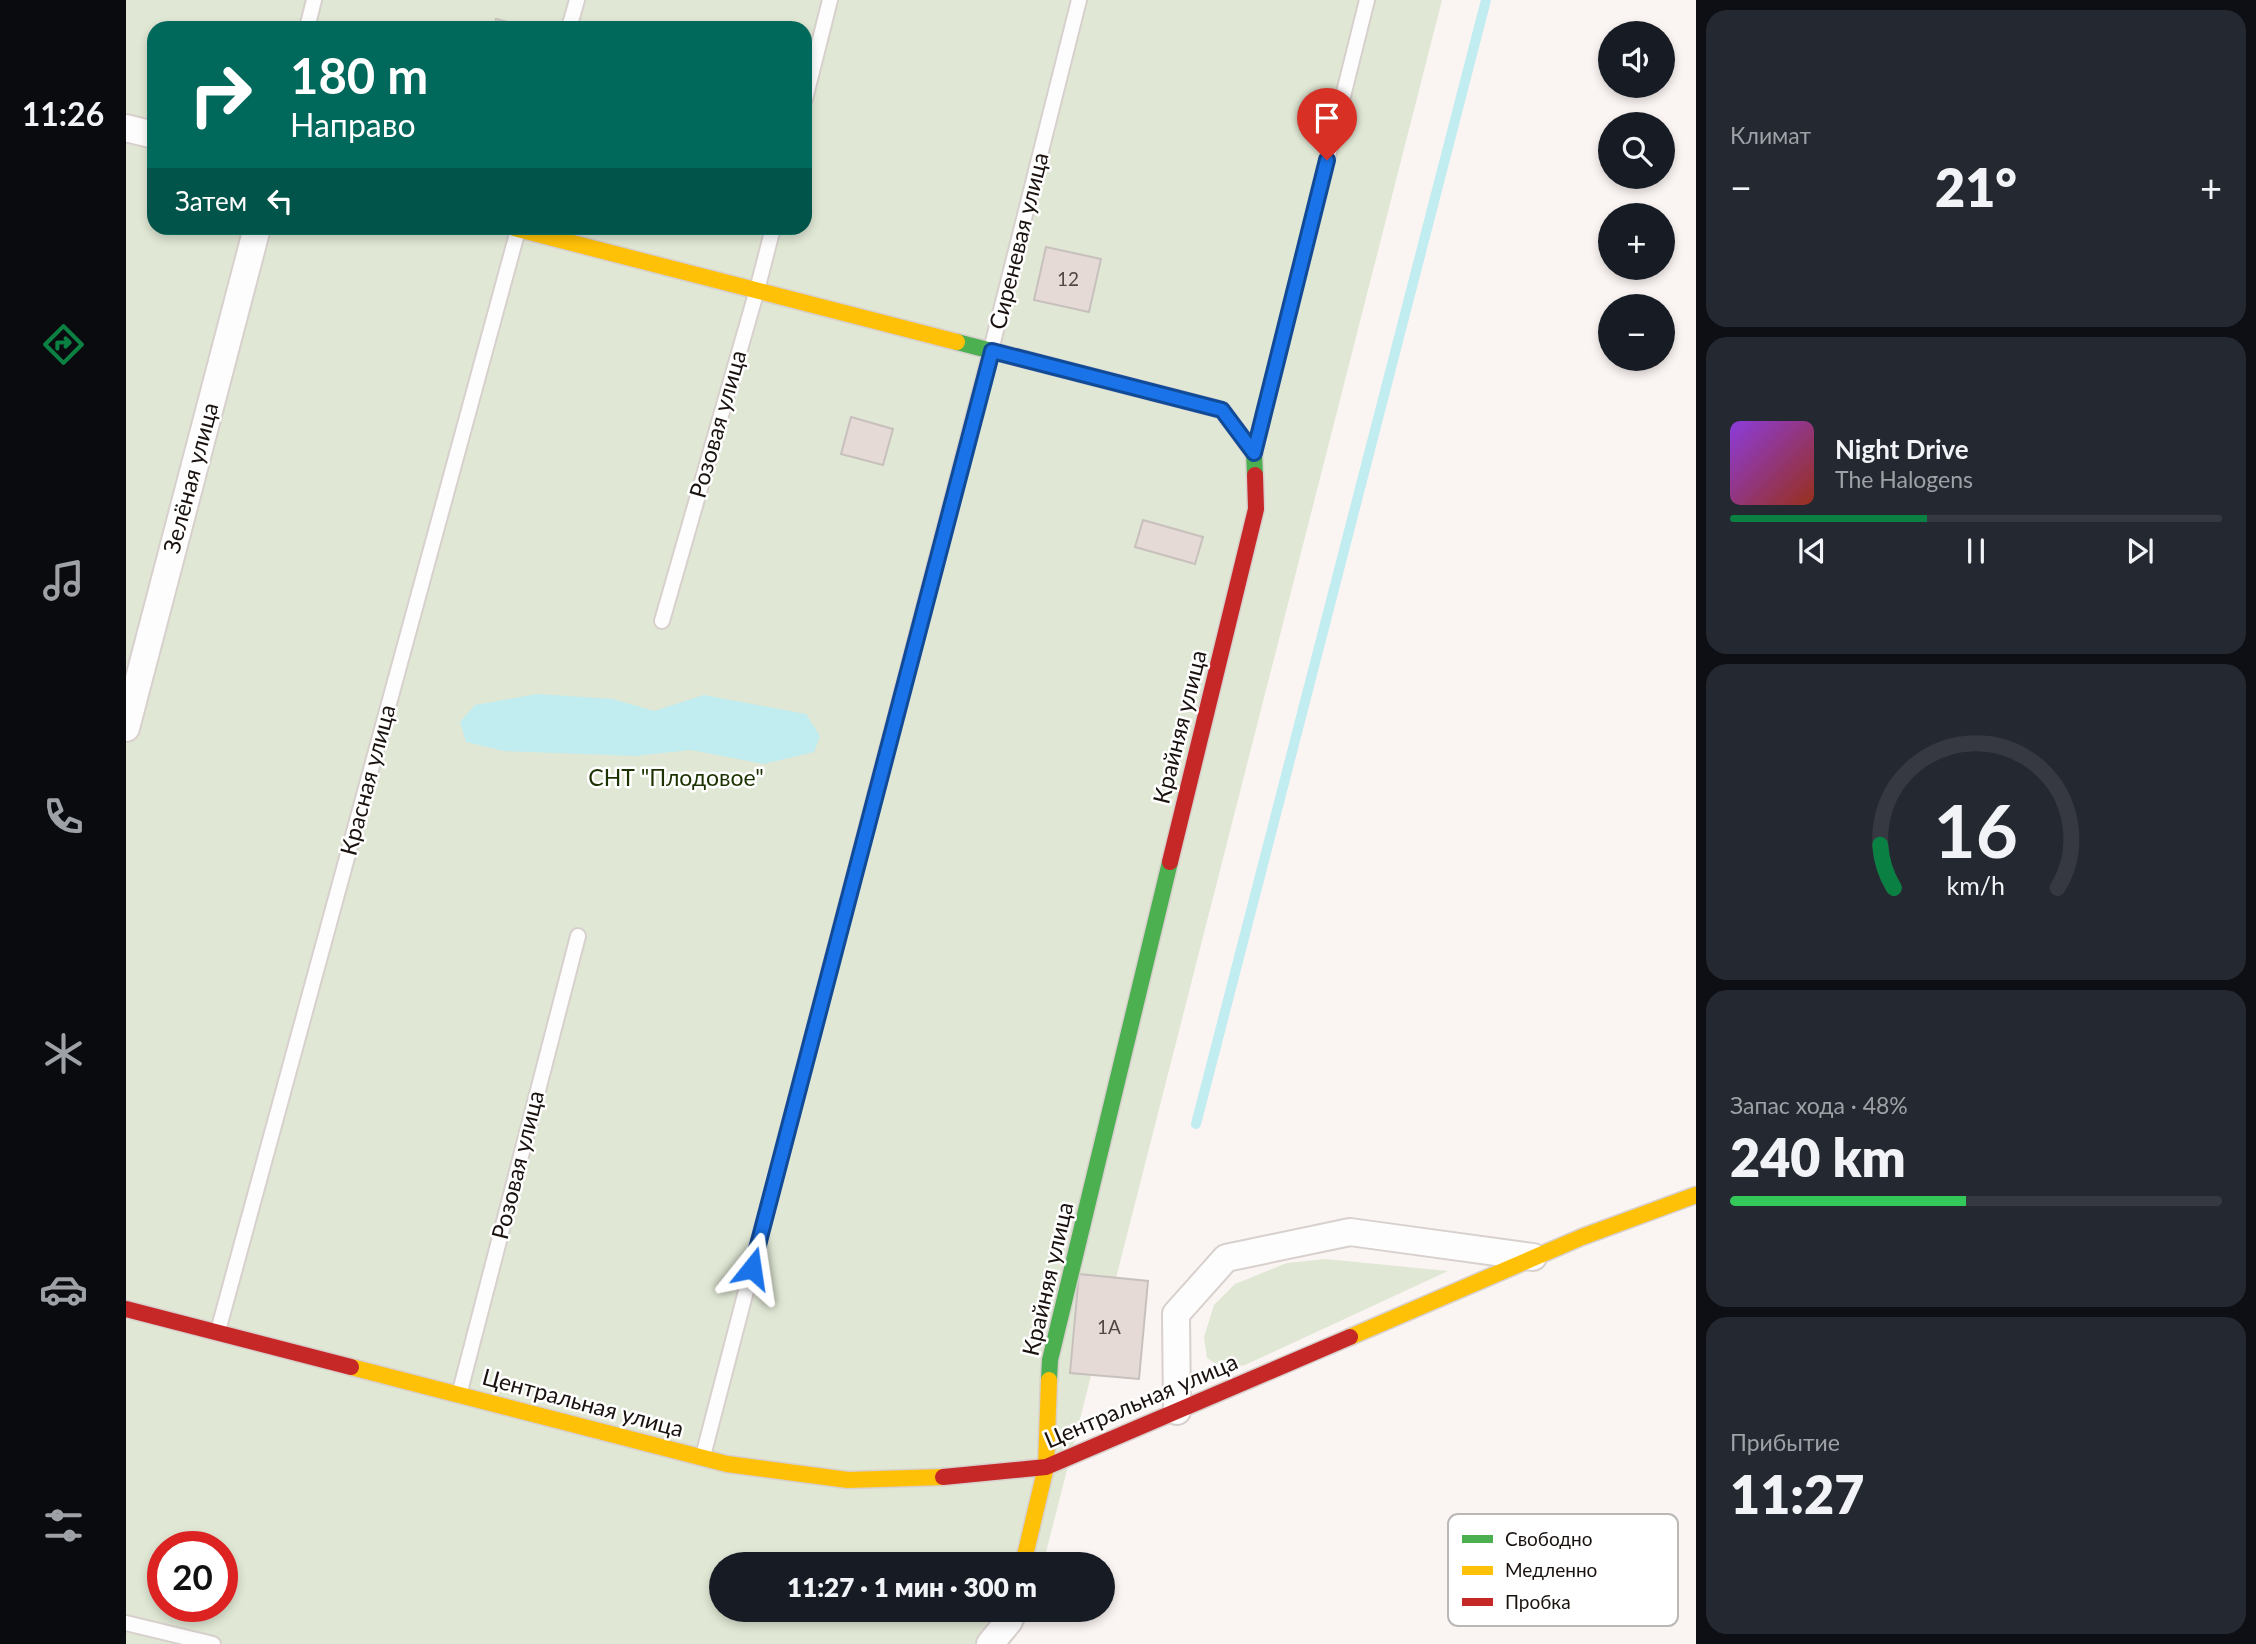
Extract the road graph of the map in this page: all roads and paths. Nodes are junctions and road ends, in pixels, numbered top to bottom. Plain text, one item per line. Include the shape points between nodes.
1 (314, 0) edge
2 (576, 0) edge
3 (830, 0) edge
4 (1079, 0) edge
5 (1367, 0) edge
6 (309, 21) edge
7 (571, 21) edge
8 (812, 71) edge
9 (126, 128) edge
10 (147, 133) edge
11 (255, 235) edge
12 (515, 235) edge
13 (544, 235) edge
14 (771, 235) edge
15 (757, 290) junction
16 (992, 351) junction
17 (1254, 453) junction
18 (662, 621) dead end
19 (126, 728) edge
20 (578, 936) dead end
21 (1696, 1195) edge
22 (1535, 1257) junction
23 (126, 1309) edge
24 (217, 1333) junction
25 (459, 1395) junction
26 (1177, 1411) junction
27 (702, 1457) junction
28 (1046, 1467) junction
29 (1026, 1552) edge
30 (1008, 1622) edge
31 (126, 1623) edge
32 (213, 1644) edge
33 (990, 1644) edge

1 - 6 lane
2 - 7 lane
3 - 8 lane
4 - 16 lane, Сиреневая улица
5 - 17 lane, Крайняя улица
9 - 10 street
11 - 19 street, Зелёная улица
12 - 24 lane, Красная улица
13 - 15 street
14 - 15 lane, Розовая улица
15 - 16 street
15 - 18 lane, Розовая улица
16 - 17 street via 1222,410
16 - 27 lane, Сиреневая улица
17 - 28 street, Крайняя улица via 1256,509 1050,1360
20 - 25 lane, Розовая улица
21 - 22 street, Центральная улица
22 - 26 street, Центральная улица
22 - 26 street via 1350,1232 1226,1258 1177,1314
23 - 24 street, Центральная улица
24 - 25 street, Центральная улица
25 - 27 street, Центральная улица
26 - 28 street, Центральная улица
27 - 28 street, Центральная улица via 848,1480
28 - 29 street, Крайняя улица
30 - 33 street
31 - 32 lane

